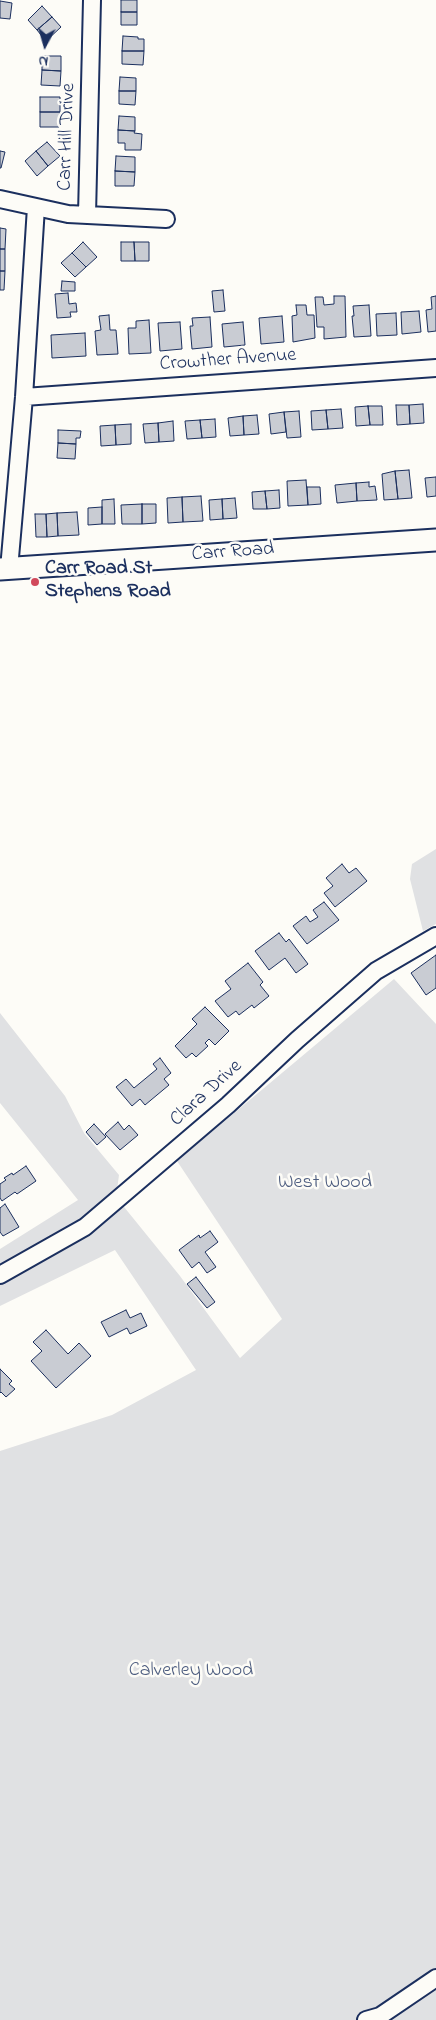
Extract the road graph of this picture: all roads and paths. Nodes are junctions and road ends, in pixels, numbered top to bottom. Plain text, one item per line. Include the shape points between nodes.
1 (92, 0) edge
2 (0, 199) edge
3 (36, 208) junction
4 (87, 215) junction
5 (166, 219) dead end
6 (436, 368) edge
7 (24, 397) junction
8 (436, 540) edge
9 (4, 569) edge
10 (436, 936) edge
11 (0, 1275) edge
12 (436, 1978) edge
13 (366, 2020) edge

1 - 4 street, Carr Hill Drive
2 - 3 street
3 - 4 street
3 - 7 street
4 - 5 street
6 - 7 street, Crowther Avenue
7 - 9 street
8 - 9 main road, Carr Road
10 - 11 street, Clara Drive via 376,971 85,1227
12 - 13 street via 380,2016

